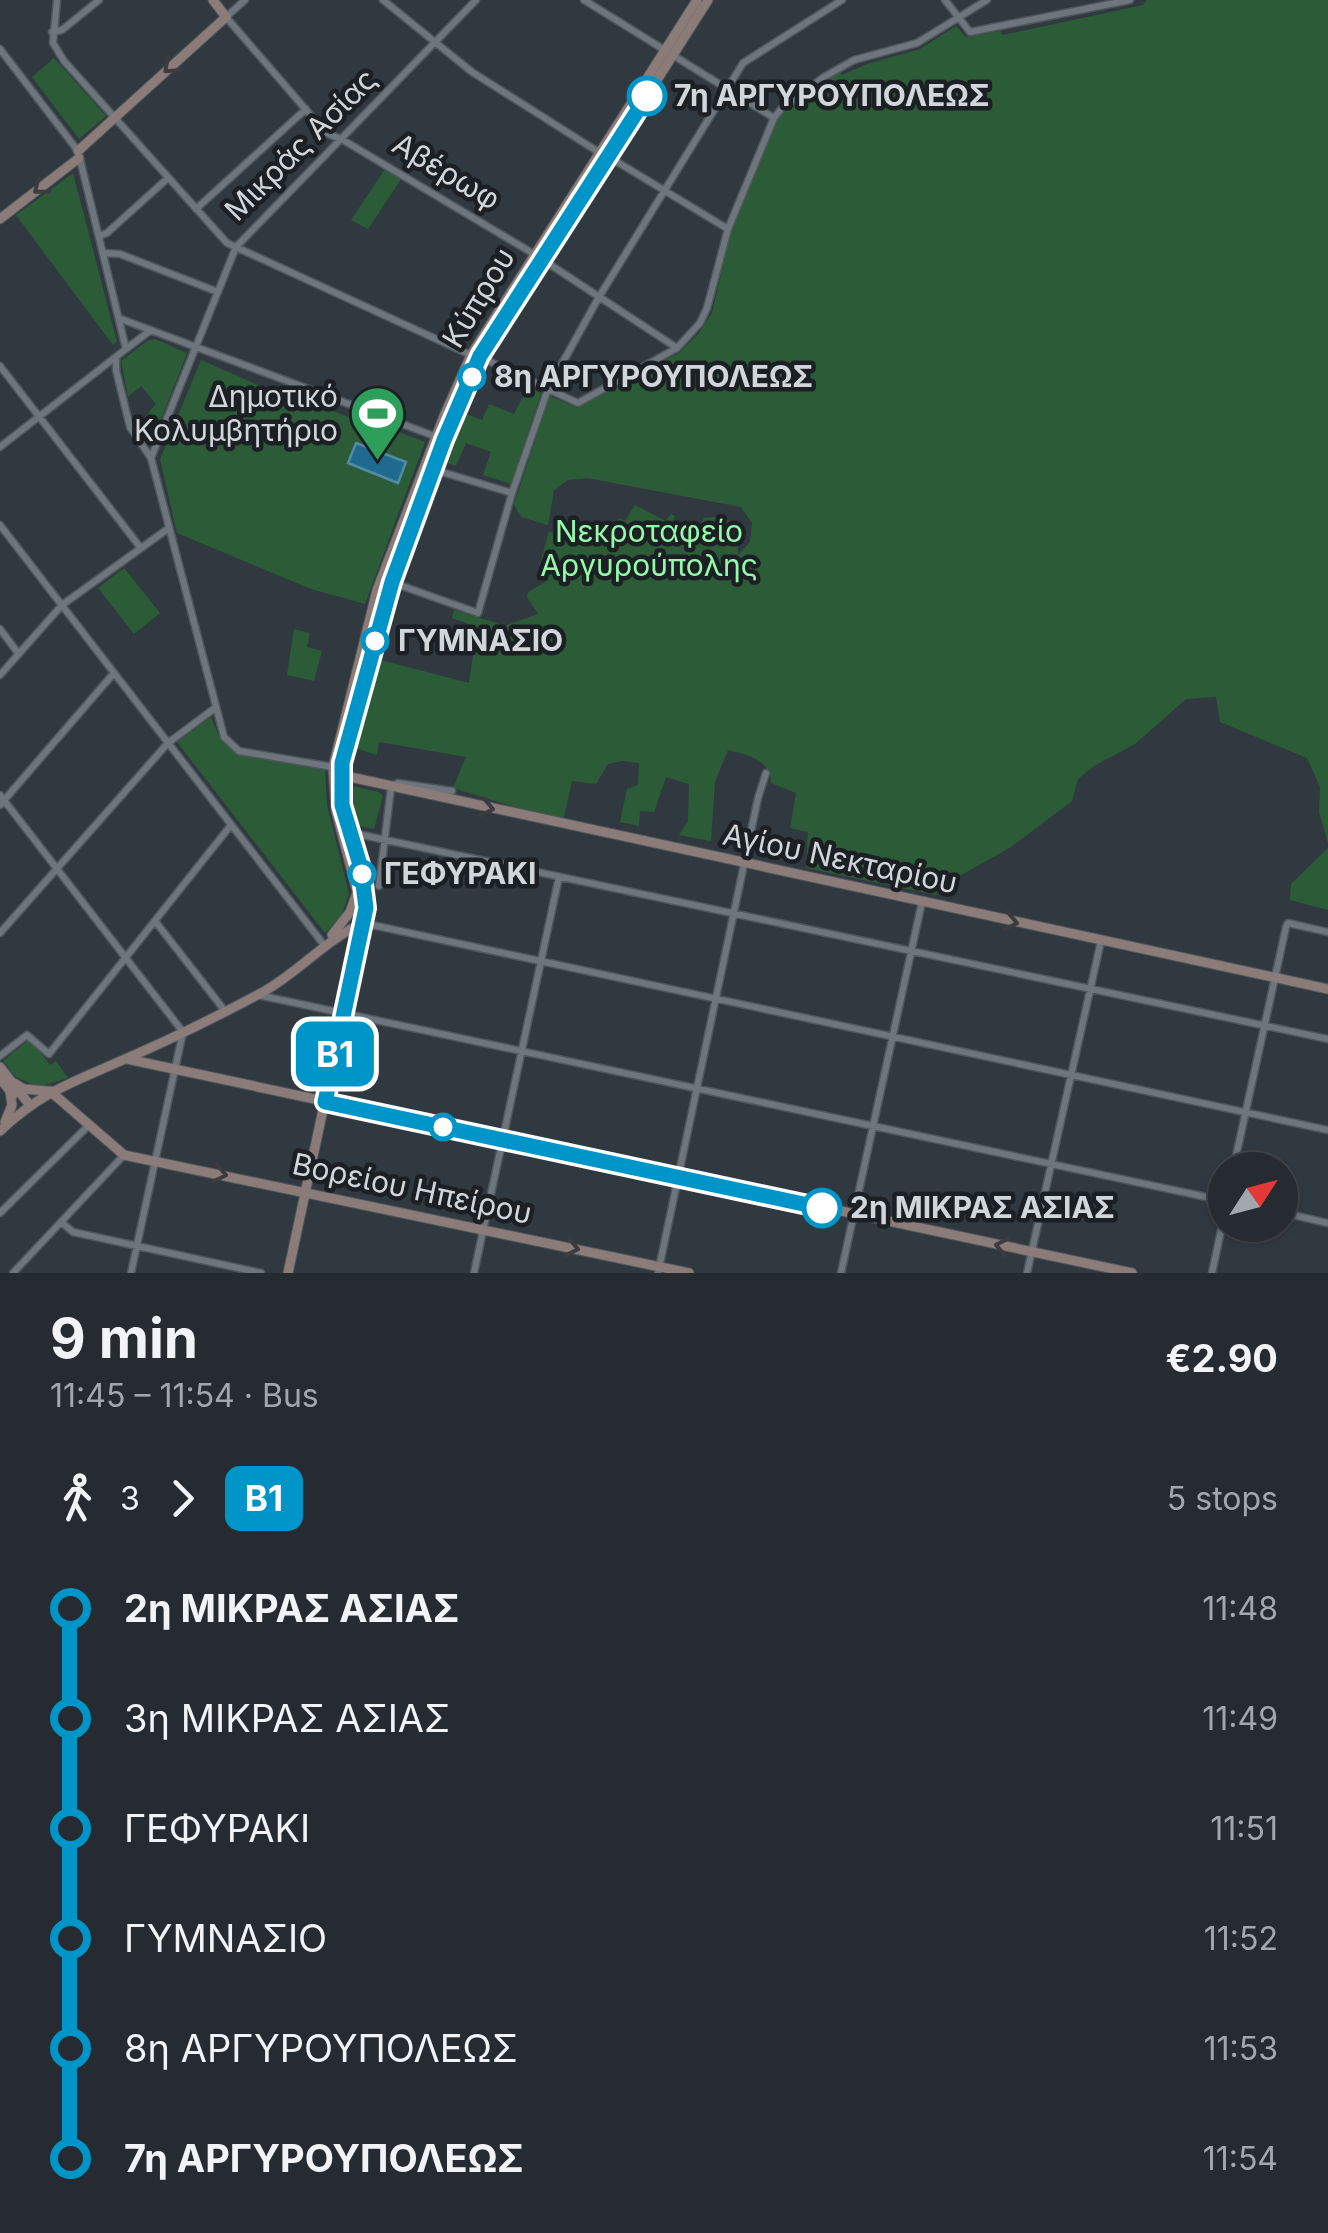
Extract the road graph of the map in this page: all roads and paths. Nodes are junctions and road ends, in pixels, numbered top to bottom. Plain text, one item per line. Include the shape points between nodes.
1 (57, 0) edge
2 (99, 0) edge
3 (213, 0) edge
4 (245, 0) edge
5 (383, 0) edge
6 (476, 0) edge
7 (584, 0) edge
8 (697, 0) edge
9 (708, 0) edge
10 (842, 0) edge
11 (944, 0) edge
12 (987, 0) edge
13 (1130, 0) edge
14 (226, 17) junction
15 (958, 18) junction
16 (52, 32) junction
17 (434, 43) junction
18 (0, 49) edge
19 (669, 52) junction
20 (728, 89) junction
21 (306, 109) junction
22 (114, 117) junction
23 (774, 118) junction
24 (343, 140) junction
25 (79, 154) junction
26 (604, 155) junction
27 (168, 178) junction
28 (662, 191) junction
29 (196, 208) junction
30 (2, 212) edge
31 (728, 229) junction
32 (99, 236) junction
33 (236, 247) junction
34 (103, 252) junction
35 (538, 257) junction
36 (218, 292) junction
37 (599, 297) junction
38 (119, 318) junction
39 (151, 330) junction
40 (196, 348) junction
41 (677, 348) junction
42 (126, 349) junction
43 (476, 356) junction
44 (116, 357) junction
45 (0, 366) edge
46 (548, 389) junction
47 (40, 417) junction
48 (440, 438) junction
49 (0, 447) edge
50 (151, 458) junction
51 (434, 469) junction
52 (512, 493) junction
53 (0, 525) edge
54 (169, 528) junction
55 (140, 548) junction
56 (386, 580) junction
57 (62, 605) junction
58 (0, 630) edge
59 (18, 653) junction
60 (114, 673) junction
61 (0, 675) edge
62 (215, 708) junction
63 (168, 743) junction
64 (333, 767) junction
65 (766, 774) dead end
66 (341, 775) junction
67 (392, 788) junction
68 (452, 791) dead end
69 (1, 800) edge
70 (232, 825) junction
71 (348, 832) junction
72 (386, 840) junction
73 (745, 864) junction
74 (56, 868) junction
75 (559, 876) junction
76 (379, 886) dead end
77 (357, 892) junction
78 (922, 902) junction
79 (735, 914) junction
80 (155, 920) junction
81 (364, 923) junction
82 (0, 932) edge
83 (1328, 932) edge
84 (1101, 940) junction
85 (324, 945) junction
86 (912, 951) junction
87 (125, 956) junction
88 (541, 961) junction
89 (1275, 977) junction
90 (1090, 989) junction
91 (1328, 989) edge
92 (256, 995) junction
93 (718, 999) junction
94 (225, 1011) junction
95 (344, 1014) junction
96 (1264, 1026) junction
97 (184, 1032) junction
98 (892, 1036) junction
99 (1328, 1039) edge
100 (522, 1052) junction
101 (0, 1056) edge
102 (127, 1058) junction
103 (0, 1067) edge
104 (175, 1070) junction
105 (1070, 1074) junction
106 (0, 1078) edge
107 (11, 1086) junction
108 (696, 1088) junction
109 (50, 1091) junction
110 (325, 1102) junction
111 (26, 1106) junction
112 (1244, 1112) junction
113 (89, 1124) junction
114 (872, 1126) junction
115 (0, 1130) edge
116 (1328, 1130) edge
117 (503, 1140) junction
118 (1236, 1152) edge
119 (124, 1155) junction
120 (156, 1160) junction
121 (1052, 1164) junction
122 (677, 1177) junction
123 (306, 1192) junction
124 (1208, 1197) edge
125 (0, 1213) edge
126 (852, 1214) junction
127 (1298, 1216) edge
128 (60, 1222) junction
129 (1328, 1222) edge
130 (484, 1230) junction
131 (1219, 1242) edge
132 (137, 1246) junction
133 (1032, 1252) junction
134 (658, 1270) edge
135 (13, 1273) edge
136 (131, 1273) edge
137 (261, 1273) edge
138 (288, 1273) edge
139 (474, 1273) edge
140 (689, 1273) edge
141 (841, 1273) edge
142 (1028, 1273) edge
143 (1132, 1273) edge
144 (1212, 1273) edge

1 - 16 street
2 - 16 street
3 - 14 street, Αβέρωφ
4 - 14 street
5 - 17 street
6 - 17 street, Μικράς Ασίας
7 - 19 street
8 - 19 street, Κύπρου
9 - 19 street, Κύπρου
10 - 20 street via 747,60
11 - 15 street
12 - 15 street
13 - 15 street via 970,32
14 - 21 street, Αβέρωφ
14 -> 22 street
15 - 23 street via 917,43 831,72
16 - 22 street via 64,61
17 - 24 street, Μικράς Ασίας
17 - 26 street
18 - 25 street
19 - 20 street
19 - 26 street, Κύπρου
20 - 23 street
20 - 28 street
21 - 24 street, Αβέρωφ via 326,133
21 - 29 street
22 - 25 street
22 - 27 street
23 - 31 street
24 - 33 street, Μικράς Ασίας
24 - 35 street, Αβέρωφ
25 -> 30 street
25 - 32 street
26 - 28 street
26 - 35 street, Κύπρου
27 - 29 street
27 - 32 street
28 - 31 street
28 - 37 street
29 - 33 street
31 - 41 street via 705,315
32 - 34 street
33 - 36 street, Μικράς Ασίας
33 - 43 street
34 - 36 street
34 - 38 street
35 - 37 street, Αβέρωφ
35 - 43 street, Κύπρου
36 - 40 street, Μικράς Ασίας
37 - 41 street, Αβέρωφ
37 - 46 street
38 - 39 street
38 - 42 street
39 - 40 street
39 - 42 street
40 - 48 street
40 - 50 street, Μικράς Ασίας
41 - 46 street via 578,403
42 - 44 street
43 - 46 street
43 - 48 street, Κύπρου
44 - 47 street
44 - 50 street via 130,427
45 - 47 street
46 - 52 street
47 - 49 street
47 - 55 street
48 - 51 street, Κύπρου
48 - 56 street, Κύπρου
50 - 54 street
51 - 52 street
51 - 56 street, Κύπρου
52 - 56 street via 478,612
53 - 57 street
54 - 55 street
54 - 62 street
55 - 57 street
56 - 64 street, Κύπρου
56 - 66 street, Κύπρου
57 - 59 street
57 - 60 street
58 - 59 street
59 - 61 street
60 - 63 street
60 - 69 street
62 - 63 street
62 - 64 street via 233,748
63 - 70 street
63 - 74 street
64 - 66 street
64 - 77 street, Κύπρου via 336,811
65 - 73 street
66 - 67 street, Αγίου Νεκταρίου
66 - 71 street, Κύπρου
67 - 68 street
67 - 72 street
67 -> 73 street, Αγίου Νεκταρίου
69 - 74 street
70 - 80 street
70 - 85 street
71 - 72 street
71 - 81 street, Κύπρου via 364,887
72 - 75 street
72 - 76 street
73 - 78 street, Αγίου Νεκταρίου
73 - 79 street
74 - 82 street
74 - 87 street
75 - 79 street
75 - 88 street
77 - 81 street, Κύπρου
77 - 85 street
78 -> 84 street, Αγίου Νεκταρίου
78 - 86 street
79 - 86 street
79 - 93 street
80 - 87 street
80 - 94 street
81 - 85 street
81 - 88 street
81 - 95 street
83 - 89 street via 1288,924
84 - 89 street, Αγίου Νεκταρίου
84 - 90 street
85 - 92 street
86 - 90 street
86 - 98 street
87 - 97 street
87 - 101 street via 48,1054 28,1035
88 - 93 street
88 - 100 street
89 - 91 street, Αγίου Νεκταρίου
89 - 96 street
90 - 96 street
90 - 105 street
92 - 94 street
92 - 95 street
93 - 98 street
93 - 108 street
94 - 97 street
95 - 100 street
95 - 110 street
96 - 99 street
96 - 112 street
97 - 102 street
97 - 104 street
98 - 105 street
98 - 114 street
100 - 108 street
100 - 117 street
102 - 104 street
102 - 109 street
103 - 107 street
104 - 110 street
104 - 120 street
105 - 112 street
105 - 121 street
106 - 107 street
107 - 109 street
107 - 111 street
107 - 115 street via 12,1109
108 - 114 street
108 - 122 street
109 - 111 street
109 - 113 street
110 - 117 street
110 - 123 street
111 - 115 street
112 - 116 street
112 - 118 street
113 - 119 street
113 - 125 street
114 - 121 street
114 - 126 street
117 - 122 street
117 - 130 street
119 - 120 street, Βορείου Ηπείρου
119 - 128 street
120 -> 123 street, Βορείου Ηπείρου
120 - 132 street
121 - 124 street
121 - 133 street
122 - 126 street
122 - 134 street
123 - 130 street, Βορείου Ηπείρου
123 - 138 street
133 -> 126 street
126 - 141 street
127 - 129 street
128 - 132 street via 73,1232
128 - 135 street
130 -> 134 street, Βορείου Ηπείρου
130 - 139 street
131 - 144 street
132 - 136 street
132 - 137 street
133 - 142 street
133 - 143 street
134 - 140 street, Βορείου Ηπείρου

